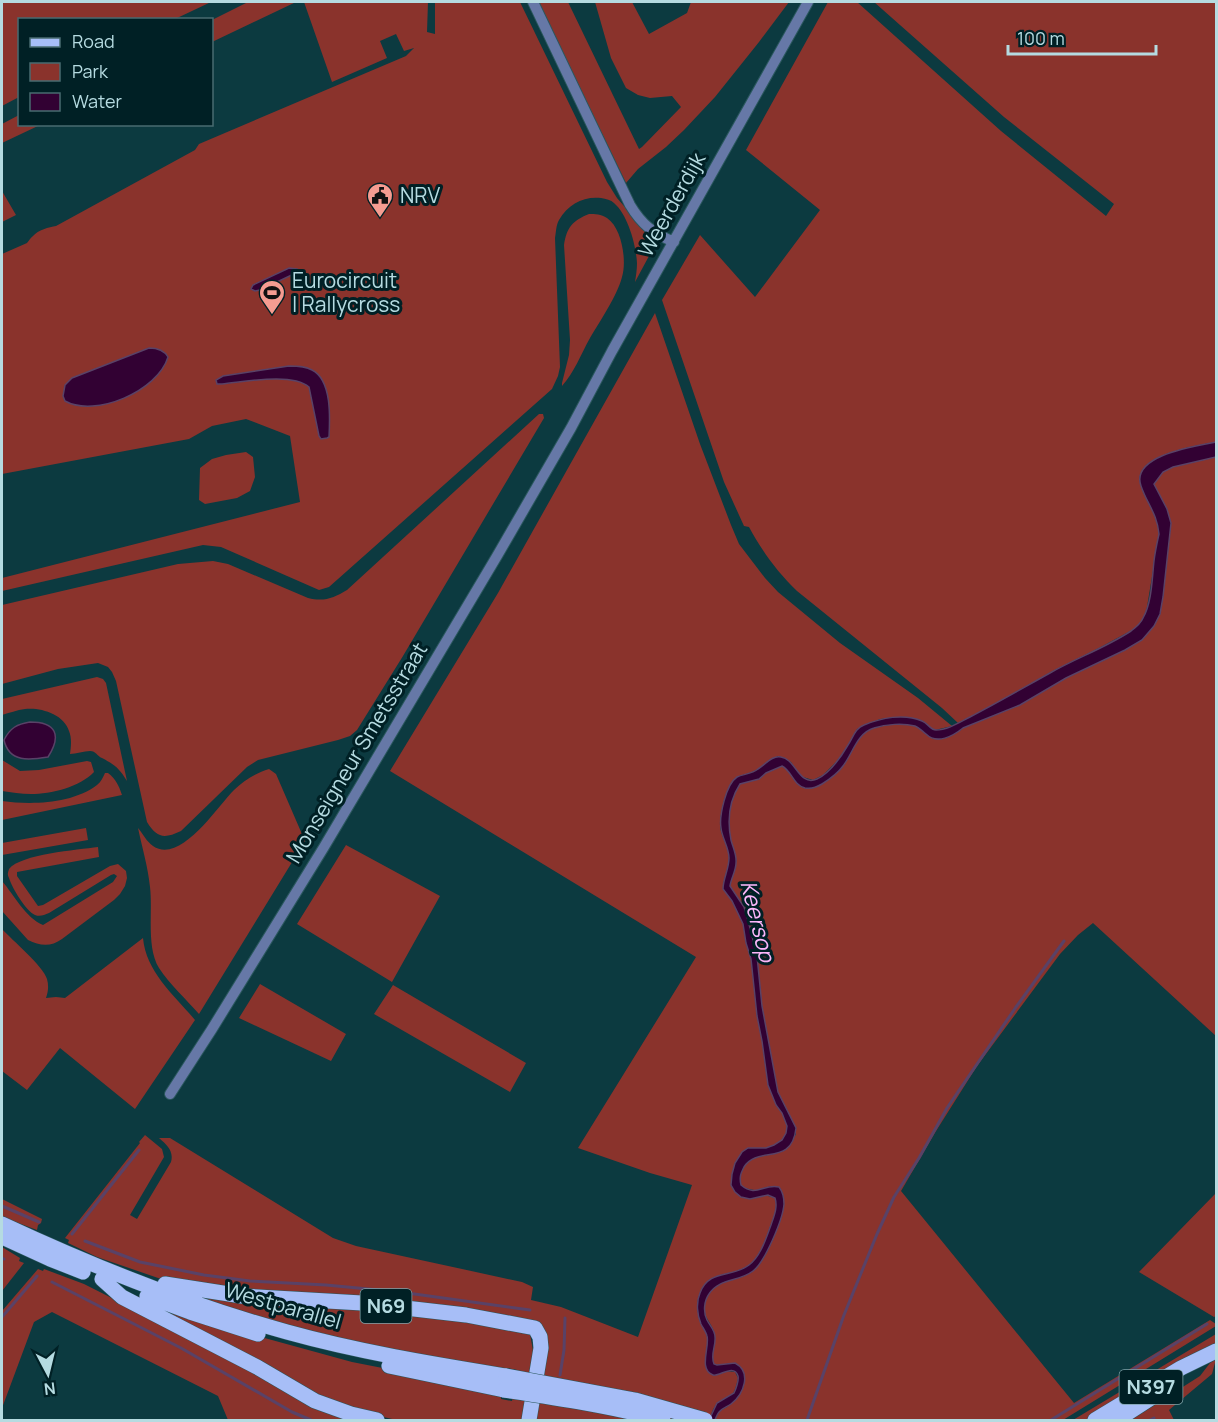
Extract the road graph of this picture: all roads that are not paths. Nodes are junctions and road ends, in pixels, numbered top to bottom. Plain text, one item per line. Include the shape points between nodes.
1 (533, 2) edge
2 (808, 2) edge
3 (674, 242) junction
4 (571, 428) joint
5 (170, 1094) dead end
6 (2, 1224) edge
7 (2, 1237) edge
8 (44, 1250) junction
9 (102, 1279) junction
10 (141, 1284) junction
11 (1213, 1353) edge
12 (505, 1383) junction
13 (377, 1420) edge
14 (529, 1420) edge
15 (663, 1420) edge
16 (705, 1420) edge
17 (1095, 1420) edge
18 (1117, 1420) edge

1 - 3 street via 630,205 651,230
2 - 3 street, Weerderdijk
3 - 4 street, Weerderdijk
4 - 5 street, Monseigneur Smetsstraat via 337,826
6 - 8 main road, Westparallel / N69
7 - 8 main road, Westparallel / N69
8 - 9 main road, Westparallel / N69
8 - 10 main road, Westparallel / N69
9 - 12 main road, Westparallel / N69 via 285,1342 375,1363
9 - 13 main road, N69 via 122,1297 315,1401
10 - 12 main road, Westparallel / N69 via 289,1332
10 - 14 main road, N69 via 426,1310 535,1328 541,1348
11 - 17 main road, N397
11 - 18 main road, N397 via 1186,1377
12 - 15 main road, Westparallel / N69, bridge
12 - 16 main road, Westparallel / N69, bridge via 635,1400

